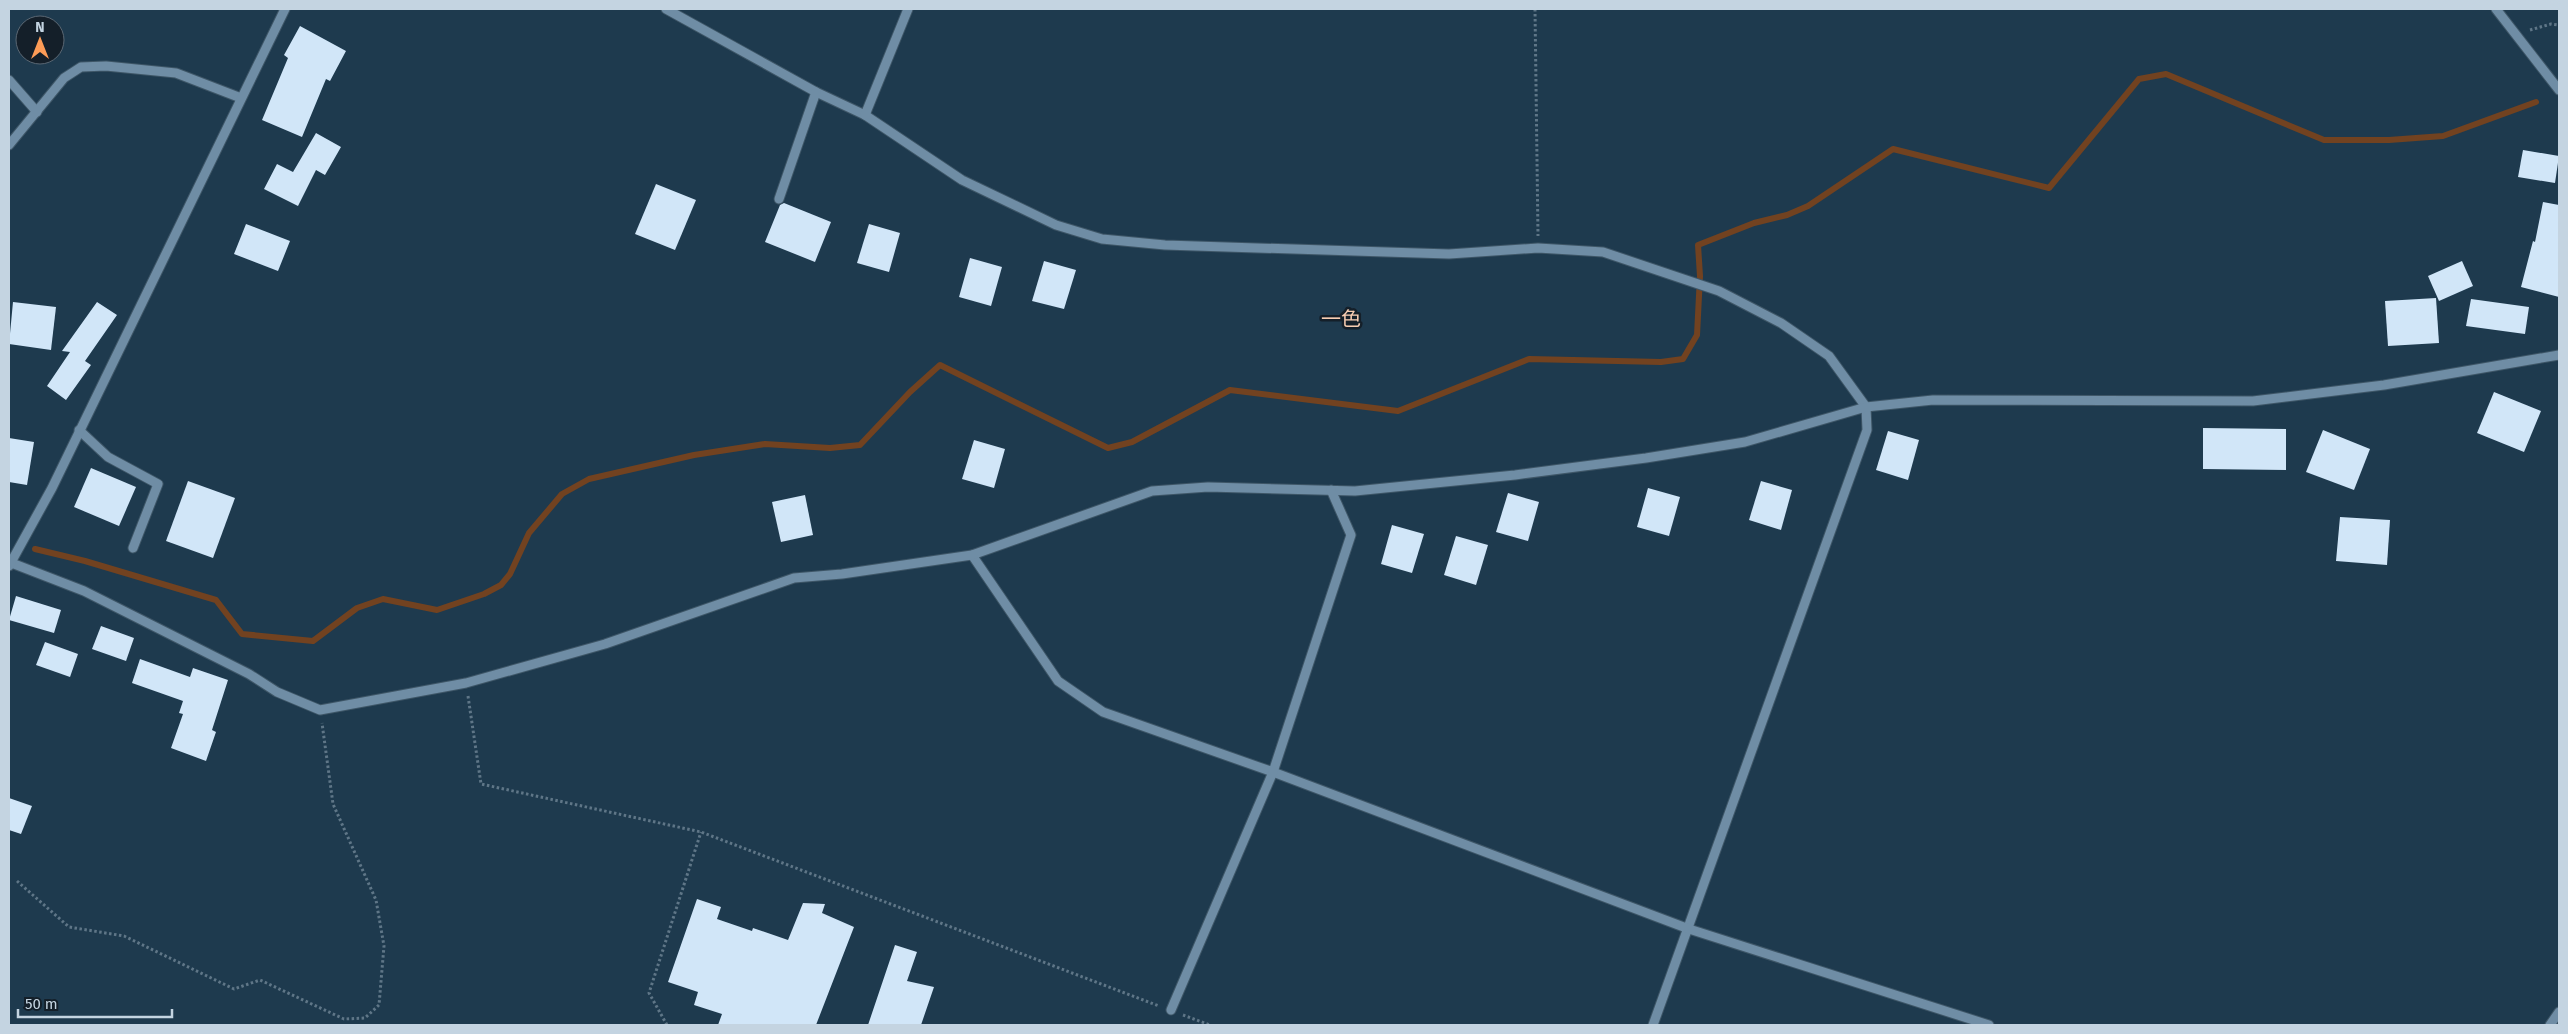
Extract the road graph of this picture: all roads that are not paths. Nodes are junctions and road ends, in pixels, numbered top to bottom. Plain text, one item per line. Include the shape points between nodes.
1 (285, 9) edge
2 (666, 9) edge
3 (908, 9) edge
4 (2496, 9) edge
5 (9, 80) edge
6 (2559, 90) edge
7 (816, 92) junction
8 (241, 98) junction
9 (37, 112) junction
10 (865, 115) junction
11 (9, 145) edge
12 (779, 199) dead end
13 (2559, 355) edge
14 (1866, 407) junction
15 (78, 430) junction
16 (1331, 490) junction
17 (133, 548) dead end
18 (972, 554) junction
19 (9, 564) edge
20 (1273, 772) junction
21 (1689, 929) junction
22 (1171, 1010) road end
23 (2559, 1012) edge
24 (1653, 1025) edge
25 (1989, 1025) edge
26 (2550, 1025) edge

1 - 8 street
2 - 7 street
3 - 10 street
4 - 6 street
5 - 9 street
7 - 10 street
7 - 12 street
8 - 9 street via 176,74 106,66 81,67 64,78
8 - 15 street
9 - 11 street
10 - 14 street via 962,180 1056,225 1102,239 1165,245 1449,254 1538,248 1603,252 1719,291 1781,323 1830,356
13 - 14 street via 2384,385 2253,402 1933,400
14 - 16 street via 1744,442 1646,458 1506,476 1355,491
14 - 21 street via 1867,430
15 - 17 street via 108,457 158,484
15 - 19 street via 52,488
16 - 18 street via 1208,487 1152,492
16 - 20 street via 1352,536
18 - 19 street via 794,578 604,644 466,683 320,710 277,692 250,674 84,591
18 - 20 street via 1058,681 1103,712
20 - 21 street
20 - 22 street
21 - 24 street
21 - 25 street
23 - 26 street

